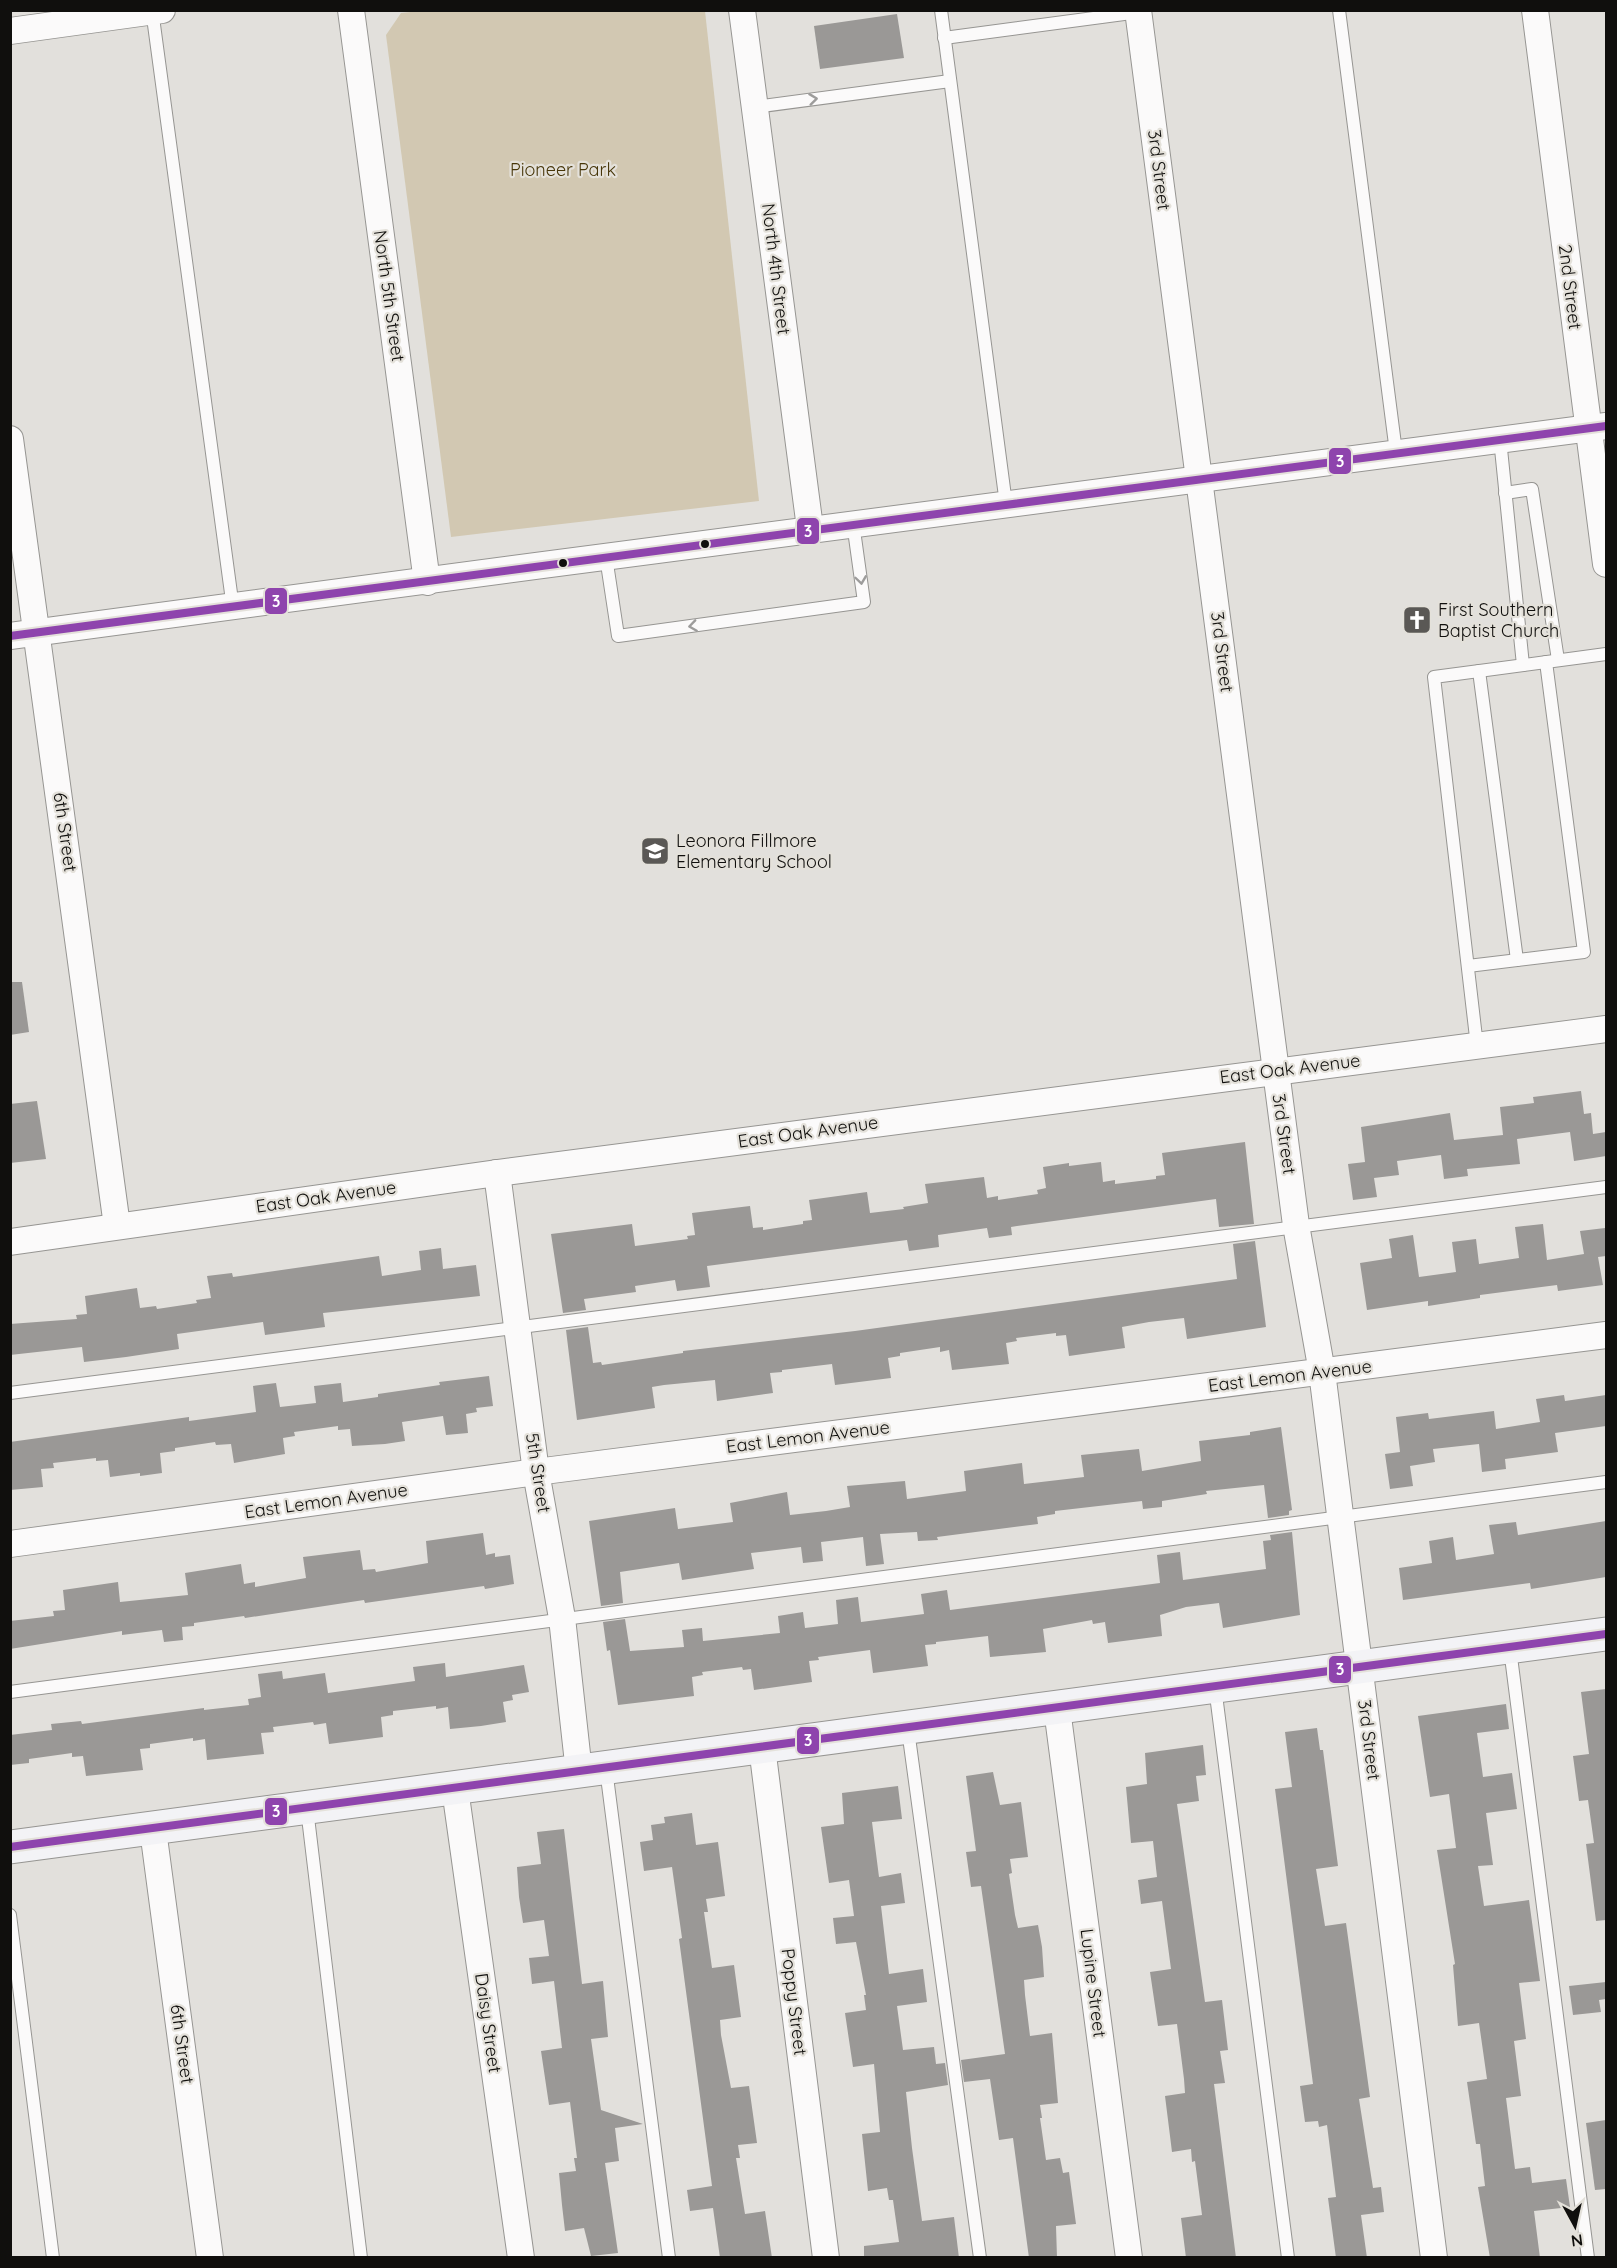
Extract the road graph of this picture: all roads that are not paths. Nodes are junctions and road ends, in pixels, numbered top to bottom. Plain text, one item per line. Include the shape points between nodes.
1 (351, 10) edge
2 (742, 10) edge
3 (941, 10) edge
4 (1338, 10) edge
5 (1535, 10) edge
6 (155, 11) edge
7 (1138, 11) edge
8 (10, 31) edge
9 (944, 38) junction
10 (950, 81) junction
11 (754, 107) junction
12 (1597, 427) edge
13 (10, 438) edge
14 (1500, 439) junction
15 (1396, 452) junction
16 (1200, 477) junction
17 (1505, 493) junction
18 (1006, 504) junction
19 (853, 523) junction
20 (810, 528) junction
21 (606, 557) junction
22 (1606, 564) edge
23 (427, 582) junction
24 (233, 608) junction
25 (38, 632) junction
26 (10, 636) edge
27 (1606, 654) edge
28 (1552, 661) junction
29 (1523, 665) junction
30 (1479, 671) junction
31 (1516, 960) junction
32 (1468, 966) junction
33 (1606, 1029) edge
34 (1477, 1046) junction
35 (1276, 1071) junction
36 (497, 1173) junction
37 (1606, 1187) edge
38 (1296, 1225) junction
39 (117, 1227) junction
40 (10, 1242) edge
41 (518, 1328) junction
42 (1606, 1335) edge
43 (1322, 1372) junction
44 (10, 1393) edge
45 (536, 1472) junction
46 (1606, 1482) edge
47 (1339, 1515) junction
48 (10, 1544) edge
49 (562, 1618) junction
50 (1606, 1634) edge
51 (1510, 1647) junction
52 (1359, 1668) junction
53 (1215, 1687) junction
54 (10, 1692) edge
55 (1057, 1708) junction
56 (908, 1728) junction
57 (762, 1747) junction
58 (592, 1770) junction
59 (454, 1789) junction
60 (307, 1809) junction
61 (153, 1830) junction
62 (10, 1847) edge
63 (10, 1915) edge
64 (53, 2258) edge
65 (210, 2258) edge
66 (361, 2258) edge
67 (521, 2258) edge
68 (669, 2258) edge
69 (826, 2258) edge
70 (980, 2258) edge
71 (1129, 2258) edge
72 (1288, 2258) edge
73 (1434, 2258) edge
74 (1588, 2258) edge

1 - 23 street, North 5th Street
2 - 11 street, North 4th Street
3 - 9 lane
4 - 15 lane
5 - 12 street, 2nd Street
6 - 8 street
6 - 24 lane
7 - 9 lane
7 - 16 street, 3rd Street
9 - 10 lane
11 -> 10 lane
10 - 18 lane
11 - 20 street, North 4th Street
12 - 14 street
12 - 22 street, 2nd Street
13 - 25 street, 6th Street
14 - 15 street
14 - 17 lane
15 - 16 street
16 - 18 street
16 - 35 street, 3rd Street
17 - 28 lane via 1532,489
17 - 29 lane
18 - 19 street
19 - 20 street
19 -> 21 lane via 864,602 853,604 618,636
20 - 21 street
21 - 23 street
23 - 24 street
24 - 25 street
25 - 26 street
25 - 39 street, 6th Street
27 - 28 lane
28 - 29 lane
28 - 31 lane via 1584,952
29 - 30 lane
30 - 31 lane
30 - 32 lane via 1434,677
31 - 32 lane
32 - 34 lane
33 - 34 street, East Oak Avenue
34 - 35 street, East Oak Avenue
35 - 36 street, East Oak Avenue
35 - 38 street, 3rd Street
36 - 39 street, East Oak Avenue
36 - 41 street, 5th Street
37 - 38 lane
38 - 41 lane
38 - 43 street, 3rd Street
39 - 40 street, East Oak Avenue
41 - 44 lane
41 - 45 street, 5th Street
42 - 43 street, East Lemon Avenue
43 - 45 street, East Lemon Avenue
43 - 47 street, 3rd Street
45 - 48 street, East Lemon Avenue
45 - 49 street, 5th Street
46 - 47 lane
47 - 49 lane
47 - 52 street, 3rd Street
49 - 54 lane
49 - 58 street, 5th Street
50 - 51 street
51 - 52 street
51 - 74 lane
52 - 53 street
52 - 73 street, 3rd Street
53 - 55 street
53 - 72 lane
55 - 56 street
55 - 71 street, Lupine Street
56 - 57 street
56 - 70 lane
57 - 58 street
57 - 69 street, Poppy Street
58 - 59 street
58 - 68 lane
59 - 60 street
59 - 67 street, Daisy Street
60 - 61 street
60 - 66 lane
61 - 62 street
61 - 65 street, 6th Street
63 - 64 lane

